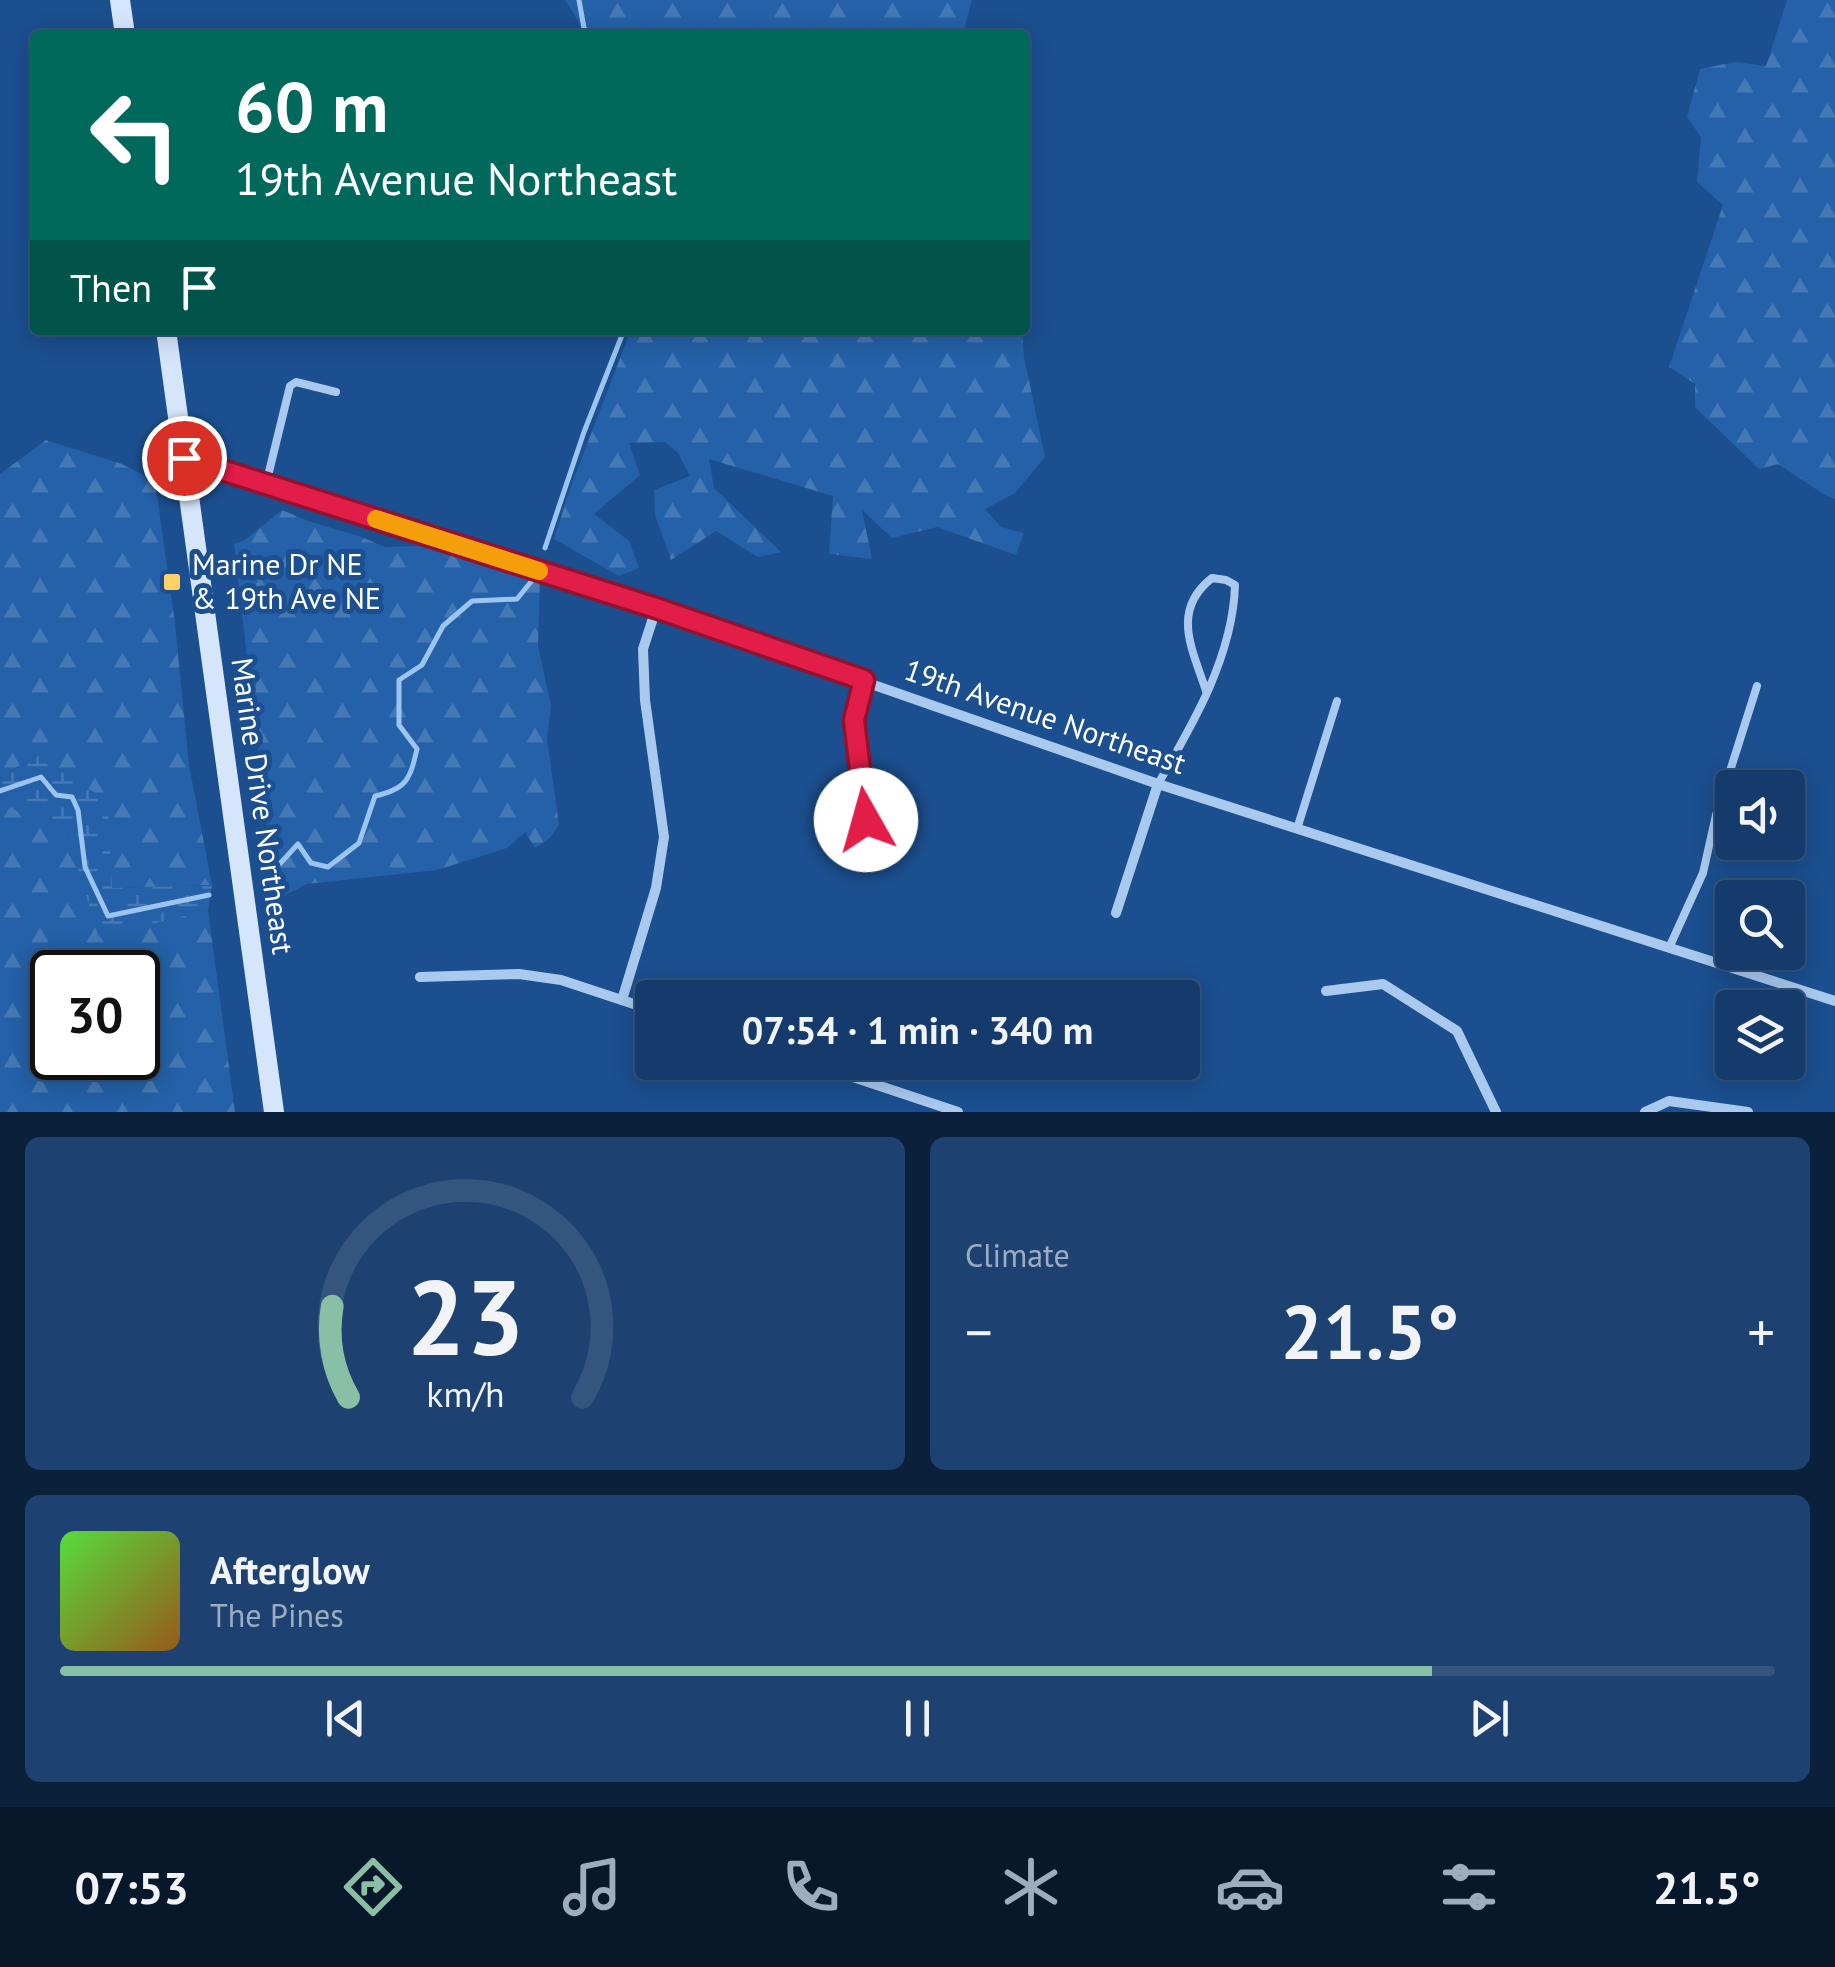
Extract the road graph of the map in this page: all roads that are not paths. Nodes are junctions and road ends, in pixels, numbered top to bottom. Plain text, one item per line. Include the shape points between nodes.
1 (120, 0) edge
2 (124, 30) edge
3 (167, 335) edge
4 (336, 392) dead end
5 (184, 458) junction
6 (266, 484) junction
7 (656, 608) junction
8 (864, 680) junction
9 (1757, 686) dead end
10 (1206, 691) junction
11 (1337, 702) dead end
12 (1158, 784) junction
13 (1297, 828) junction
14 (897, 847) dead end
15 (1116, 912) dead end
16 (1669, 948) junction
17 (420, 977) dead end
18 (1326, 992) dead end
19 (622, 1000) junction
20 (1835, 1001) edge
21 (635, 1004) edge
22 (862, 1080) edge
23 (274, 1112) edge
24 (958, 1112) edge
25 (1496, 1112) edge
26 (1645, 1112) edge
27 (1748, 1112) edge

1 - 2 main road
3 - 5 main road, Marine Drive Northeast
4 - 6 lane via 290,386
5 - 6 street, 19th Avenue Northeast
5 - 23 main road, Marine Drive Northeast
6 - 7 street, 19th Avenue Northeast
7 - 8 street, 19th Avenue Northeast
7 - 19 street via 643,648 664,837
8 - 12 street, 19th Avenue Northeast
8 - 14 street via 854,720 866,820 874,844
9 - 16 lane via 1702,874
10 - 10 lane via 1234,608 1235,585 1212,578 1190,605 1187,630
10 - 12 lane
11 - 13 lane
12 - 13 street, 19th Avenue Northeast
12 - 15 street
13 - 16 street, 19th Avenue Northeast
16 - 20 street, 19th Avenue Northeast
17 - 19 street via 518,974
18 - 25 street via 1383,984 1442,1020 1457,1031
19 - 21 street
22 - 24 street
26 - 27 street via 1669,1101

